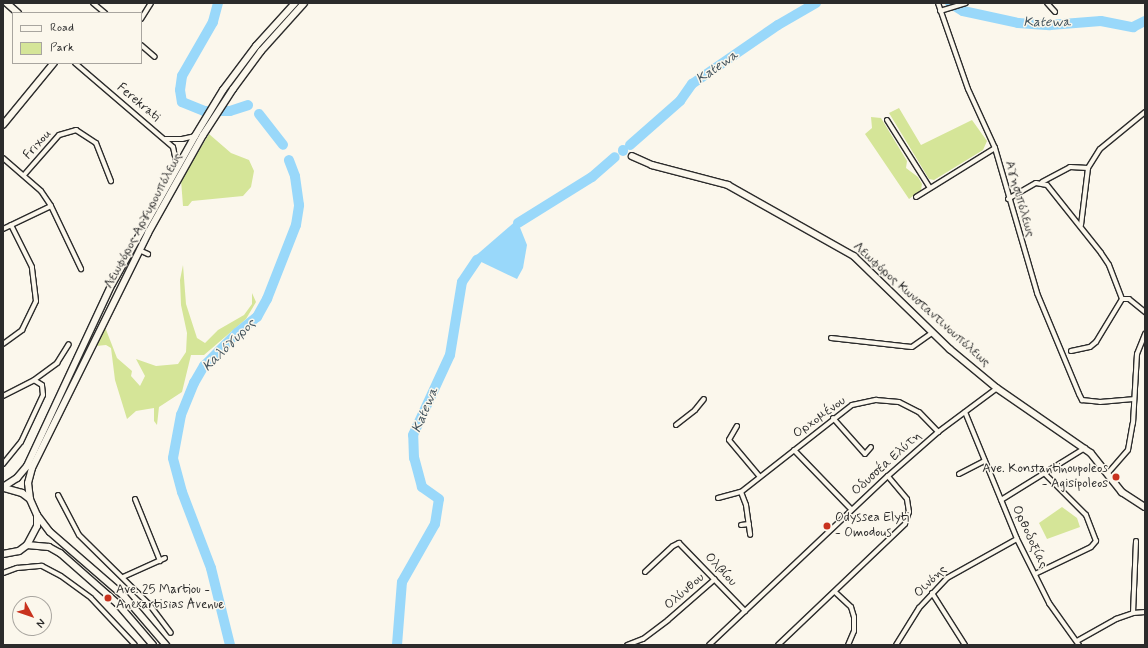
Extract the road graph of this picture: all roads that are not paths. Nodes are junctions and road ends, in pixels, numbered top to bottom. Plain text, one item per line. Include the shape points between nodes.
1 (6, 3) edge
2 (93, 3) edge
3 (151, 3) edge
4 (295, 3) edge
5 (304, 3) edge
6 (938, 3) edge
7 (966, 3) edge
8 (1048, 3) edge
9 (940, 11) junction
10 (17, 12) edge
11 (104, 12) edge
12 (1055, 12) dead end
13 (142, 17) edge
14 (142, 46) edge
15 (155, 57) dead end
16 (53, 64) edge
17 (75, 64) edge
18 (1145, 112) edge
19 (887, 120) dead end
20 (3, 125) edge
21 (195, 136) junction
22 (165, 139) junction
23 (995, 148) junction
24 (632, 156) dead end
25 (3, 158) edge
26 (177, 166) junction
27 (1088, 168) junction
28 (24, 175) junction
29 (110, 181) dead end
30 (1042, 182) junction
31 (930, 188) junction
32 (916, 197) dead end
33 (1008, 199) junction
34 (51, 206) junction
35 (11, 225) junction
36 (1081, 225) junction
37 (3, 229) edge
38 (139, 250) junction
39 (148, 254) dead end
40 (81, 269) dead end
41 (1122, 299) junction
42 (1145, 312) edge
43 (932, 333) junction
44 (1145, 334) edge
45 (831, 338) dead end
46 (3, 344) edge
47 (69, 344) dead end
48 (1071, 351) dead end
49 (34, 380) junction
50 (997, 388) junction
51 (3, 396) edge
52 (704, 399) dead end
53 (1133, 399) junction
54 (965, 412) junction
55 (833, 418) junction
56 (676, 425) dead end
57 (737, 426) dead end
58 (938, 432) junction
59 (871, 448) dead end
60 (1085, 448) junction
61 (794, 450) junction
62 (985, 461) junction
63 (3, 464) edge
64 (29, 467) junction
65 (960, 474) dead end
66 (1108, 474) junction
67 (1046, 475) junction
68 (888, 476) junction
69 (760, 477) junction
70 (3, 487) edge
71 (741, 492) junction
72 (58, 495) dead end
73 (135, 498) dead end
74 (718, 498) dead end
75 (30, 500) junction
76 (1001, 500) junction
77 (1145, 507) edge
78 (851, 509) junction
79 (37, 514) junction
80 (749, 524) junction
81 (741, 525) dead end
82 (750, 535) dead end
83 (1017, 539) junction
84 (1136, 541) dead end
85 (27, 545) junction
86 (3, 554) edge
87 (165, 558) dead end
88 (160, 561) junction
89 (646, 572) dead end
90 (3, 573) edge
91 (1035, 574) junction
92 (123, 577) junction
93 (715, 579) junction
94 (835, 592) junction
95 (932, 593) junction
96 (745, 611) junction
97 (1145, 612) edge
98 (1133, 613) junction
99 (171, 633) dead end
100 (1078, 643) edge
101 (135, 645) edge
102 (153, 645) edge
103 (166, 645) edge
104 (627, 645) edge
105 (709, 645) edge
106 (778, 645) edge
107 (848, 645) edge
108 (896, 645) edge
109 (965, 645) edge

1 - 10 street
2 - 11 street
3 - 13 street
4 - 21 main road, Λεωφόρος Αργυρουπόλεως via 256,46 223,90
5 - 38 main road, Λεωφόρος Αργυρουπόλεως via 261,51 233,89 203,135
6 - 9 street, Αγησιπόλεως
7 - 9 street
8 - 12 street
9 - 23 street, Αγησιπόλεως via 968,89
14 - 15 street
16 - 20 street
17 - 22 street, Ferekrati
18 - 27 street via 1100,149
19 - 31 street
21 - 22 street, Ferekrati
21 - 26 main road, Λεωφόρος Αργυρουπόλεως
22 - 26 street via 177,154
23 - 31 street
23 - 33 street, Αγησιπόλεως
24 - 43 street, Λεωφόρος Κωνσταντινουπόλεως via 652,165 728,185 846,251 862,263
25 - 28 street
26 - 64 main road, Λεωφόρος Αργυρουπόλεως via 112,284
27 - 30 street via 1070,167
27 - 36 street
28 - 29 street, Frixou via 59,135 76,130 96,143
28 - 34 street via 41,191
30 - 33 street via 1036,182
30 - 36 street
31 - 32 street
33 - 53 street, Αγησιπόλεως via 1037,293 1082,400 1100,402
34 - 35 street
34 - 40 street
35 - 37 street
35 - 46 street via 32,267 36,301 22,330
36 - 41 street via 1109,265
38 - 39 street
38 - 64 main road, Λεωφόρος Αργυρουπόλεως
41 - 42 street via 1128,299
41 - 48 street via 1096,342 1090,347
43 - 45 street via 912,347
43 - 50 street, Λεωφόρος Κωνσταντινουπόλεως
44 - 53 street via 1137,354
47 - 49 street via 57,363
49 - 51 street
49 - 63 street via 42,385 43,396 21,442
50 - 54 street, Οδυσσέα Ελύτη
50 - 60 street, Λεωφόρος Κωνσταντινουπόλεως
52 - 56 street
53 - 66 street via 1133,423 1128,450
54 - 58 street, Οδυσσέα Ελύτη
54 - 62 street, Ορθοδοξίας
55 - 58 street, Ορχομένου via 852,405 887,400 911,406
55 - 59 street via 865,454
55 - 61 street, Ορχομένου
57 - 69 street via 729,440
58 - 68 street, Οδυσσέα Ελύτη
60 - 66 street, Λεωφόρος Κωνσταντινουπόλεως
60 - 67 street
61 - 69 street, Ορχομένου
61 - 78 street
62 - 65 street
62 - 76 street, Ορθοδοξίας
64 - 70 main road
64 - 75 main road
66 - 77 street, Λεωφόρος Κωνσταντινουπόλεως via 1122,492
67 - 76 street
67 - 91 street via 1086,515 1096,541 1091,547
68 - 78 street, Οδυσσέα Ελύτη
68 - 94 street via 907,499 908,518 902,529
69 - 71 street, Ορχομένου
70 - 75 main road via 22,493
71 - 74 street, Ορχομένου
71 - 80 street
72 - 92 street via 79,536
73 - 88 street
75 - 79 main road
76 - 83 street, Ορθοδοξίας
78 - 96 street, Οδυσσέα Ελύτη
79 - 85 main road via 34,536
79 - 103 main road via 50,532 124,596
80 - 81 street
80 - 82 street
83 - 91 street, Ορθοδοξίας
83 - 95 street, Οινόης via 956,571
84 - 98 street
85 - 86 main road via 19,551
85 - 102 main road via 49,547 60,553 112,599
87 - 88 street
88 - 92 street
89 - 93 street, Ολβίου via 679,543
90 - 101 street via 17,568 42,566 62,576 90,598
91 - 100 street, Ορθοδοξίας via 1049,603
92 - 99 street
93 - 96 street, Ολβίου
93 - 104 street, Ολύνθου via 643,639
94 - 106 street
94 - 107 street via 850,608 854,617 854,631
95 - 108 street, Οινόης
95 - 109 street
96 - 105 street, Οδυσσέα Ελύτη
97 - 98 street
98 - 100 street via 1116,619

